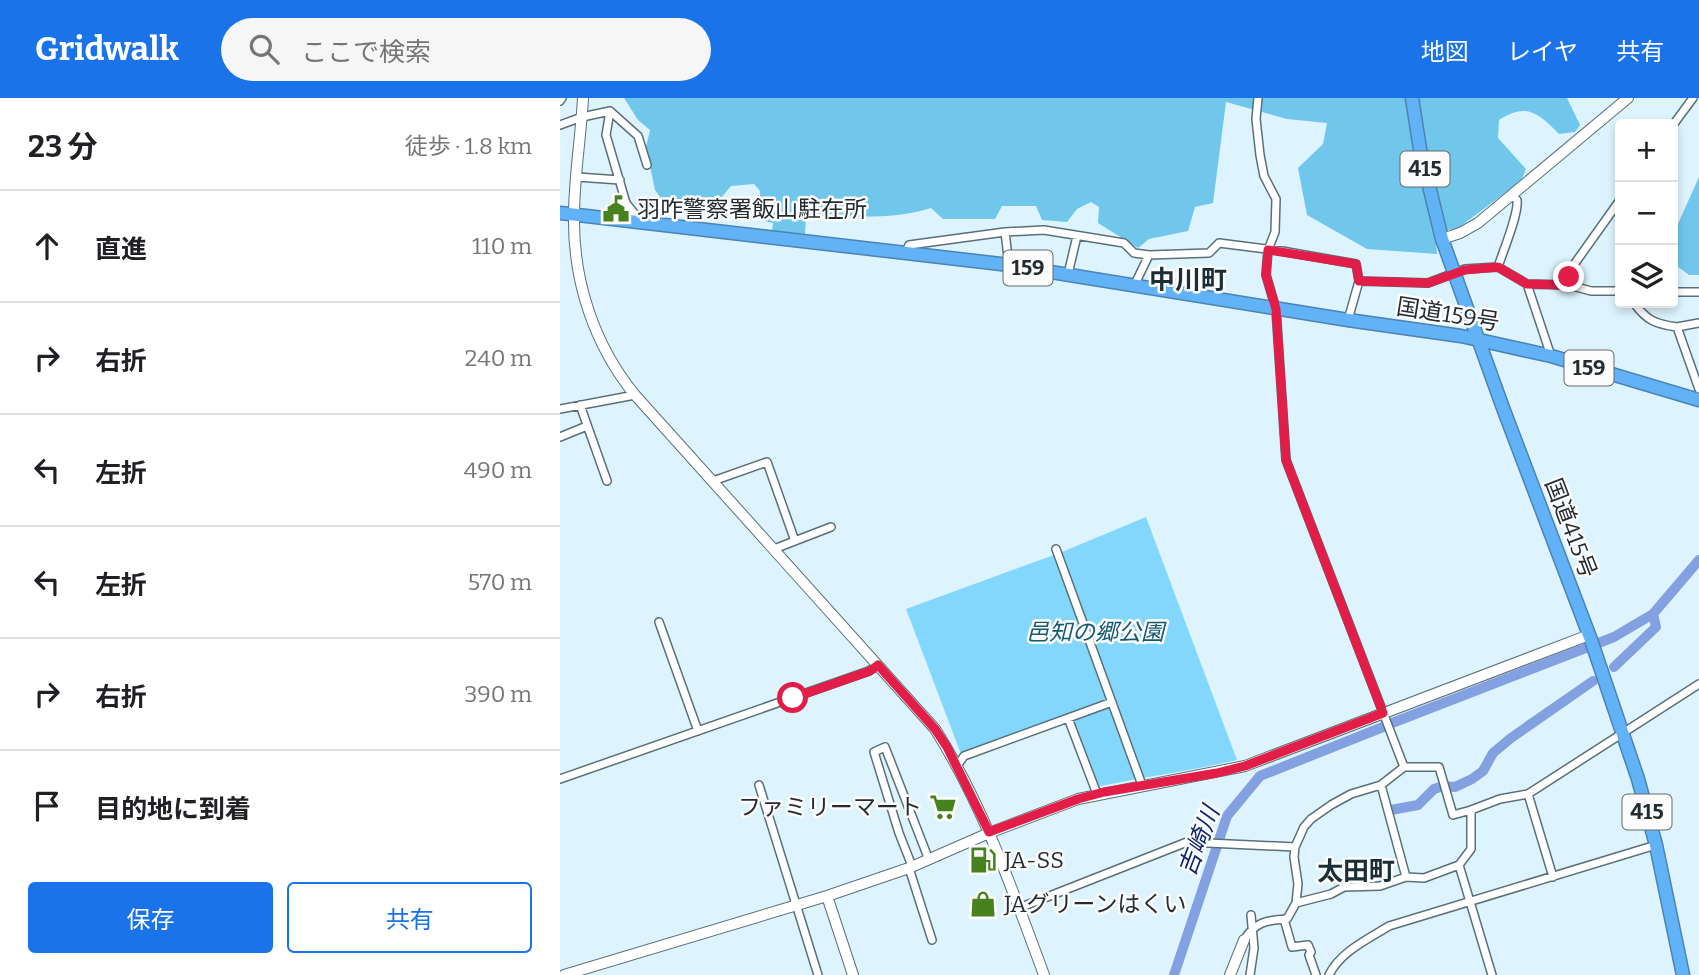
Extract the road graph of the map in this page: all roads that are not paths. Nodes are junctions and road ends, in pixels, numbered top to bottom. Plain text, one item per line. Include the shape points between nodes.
1 (583, 98) edge
2 (1258, 98) edge
3 (1412, 98) edge
4 (1628, 98) edge
5 (1693, 98) edge
6 (610, 111) junction
7 (582, 117) junction
8 (1677, 119) edge
9 (560, 125) edge
10 (647, 165) dead end
11 (577, 177) junction
12 (620, 180) junction
13 (1511, 195) junction
14 (560, 204) edge
15 (1615, 207) edge
16 (560, 213) edge
17 (574, 216) junction
18 (653, 225) junction
19 (1006, 232) junction
20 (1077, 236) junction
21 (1442, 239) junction
22 (1268, 250) junction
23 (906, 252) junction
24 (1149, 256) junction
25 (1009, 265) junction
26 (1498, 267) junction
27 (1455, 273) junction
28 (1068, 274) junction
29 (1359, 281) junction
30 (1527, 284) junction
31 (1569, 285) junction
32 (1134, 286) junction
33 (1615, 291) edge
34 (1678, 292) edge
35 (1699, 292) edge
36 (1638, 308) edge
37 (1276, 309) junction
38 (1348, 320) junction
39 (1699, 323) edge
40 (1678, 327) junction
41 (1479, 340) junction
42 (1551, 356) junction
43 (1699, 389) edge
44 (635, 395) junction
45 (1699, 400) edge
46 (580, 405) junction
47 (560, 409) edge
48 (587, 426) junction
49 (560, 437) edge
50 (607, 481) dead end
51 (713, 481) junction
52 (831, 527) dead end
53 (795, 541) junction
54 (774, 549) junction
55 (1056, 549) dead end
56 (659, 622) dead end
57 (1590, 637) junction
58 (878, 665) junction
59 (1699, 684) edge
60 (1112, 702) junction
61 (1383, 713) junction
62 (1068, 718) junction
63 (698, 731) junction
64 (1624, 734) junction
65 (957, 766) junction
66 (1404, 767) junction
67 (560, 779) edge
68 (760, 785) dead end
69 (1142, 785) junction
70 (1381, 785) junction
71 (1097, 794) junction
72 (1528, 794) junction
73 (1471, 810) junction
74 (989, 832) junction
75 (1656, 845) junction
76 (1295, 848) junction
77 (929, 860) junction
78 (1459, 865) junction
79 (911, 867) junction
80 (1406, 877) junction
81 (1553, 877) junction
82 (827, 896) junction
83 (1470, 902) junction
84 (1296, 903) junction
85 (796, 904) junction
86 (1019, 908) junction
87 (1251, 915) dead end
88 (1284, 919) junction
89 (1252, 929) junction
90 (932, 940) dead end
91 (1244, 940) joint
92 (564, 975) edge
93 (818, 975) edge
94 (853, 975) edge
95 (1044, 975) edge
96 (1230, 975) edge
97 (1250, 975) edge
98 (1316, 975) edge
99 (1329, 975) edge
100 (1492, 975) edge
101 (1683, 975) edge

1 - 7 street
2 - 22 street via 1255,119 1260,155 1276,199 1274,235
3 - 21 highway, 国道415号 / 415
4 - 13 street
5 - 8 street
6 - 7 street
6 - 10 street via 638,136
6 - 12 street via 606,135
7 - 9 street
7 - 11 street
11 - 12 street
11 - 17 street
12 - 18 street via 626,203
13 - 21 street via 1478,223
13 - 26 street via 1518,209
14 - 17 street
15 - 31 street via 1573,267
16 - 17 highway, 国道159号 / 159
17 - 18 highway, 国道159号 / 159
17 - 44 street via 587,309 607,355
18 - 23 highway, 国道159号 / 159
19 - 20 street via 1044,230
19 - 23 street via 909,245
19 - 25 street
20 - 24 street via 1124,243 1134,253
20 - 28 street
21 - 27 highway, 国道415号 / 415
22 - 24 street via 1219,243 1209,253
22 - 29 street via 1356,264
22 - 37 street via 1266,275
23 - 25 highway, 国道159号 / 159
24 - 32 street
25 - 28 highway, 国道159号 / 159
26 - 27 street
26 - 30 street
27 - 29 street via 1425,284
27 - 41 highway, 国道415号 / 415
28 - 32 highway, 国道159号 / 159
29 - 38 street
30 - 31 street
30 - 42 street
31 - 33 street
32 - 37 highway, 国道159号 / 159
34 - 35 street
36 - 40 street via 1646,318
37 - 38 highway, 国道159号 / 159
37 - 61 street via 1286,460
38 - 41 highway, 国道159号 / 159
39 - 40 street
40 - 43 street
41 - 42 highway, 国道159号 / 159
41 - 57 highway, 国道415号 / 415
42 - 45 highway, 国道159号 / 159
44 - 46 street
44 - 51 street
46 - 47 street
46 - 48 street
48 - 49 street
48 - 50 street
51 - 53 street via 767,462
51 - 54 street
52 - 53 street
53 - 54 street
54 - 58 street
55 - 60 street
56 - 63 street
57 - 61 street
57 - 64 highway, 国道415号 / 415
58 - 63 street
58 - 65 street via 935,729
59 - 64 street
60 - 62 street
60 - 69 street
61 - 66 street
61 - 69 street via 1245,766
62 - 65 street via 964,756
62 - 71 street
63 - 67 street
64 - 72 street
64 - 75 highway, 国道415号 / 415
65 - 74 street
66 - 70 street
66 - 73 street via 1439,767 1453,815
68 - 85 street
69 - 71 street
70 - 76 street via 1351,794 1311,819
70 - 80 street
71 - 74 street
72 - 73 street
72 - 81 street
73 - 78 street via 1471,849
74 - 77 street
74 - 86 street
75 - 81 street
75 - 101 highway, 国道415号 / 415
76 - 84 street
76 - 86 street via 1187,842
77 - 79 street
77 - 79 street via 886,747 874,752
78 - 80 street via 1424,878
78 - 83 street
79 - 82 street
79 - 90 street
80 - 84 street via 1380,886 1344,887
81 - 83 street
82 - 85 street
82 - 94 street
83 - 99 street via 1389,926 1355,947
83 - 100 street
84 - 88 street
85 - 92 street
85 - 93 street
86 - 95 street
87 - 89 street
88 - 89 street via 1260,922
88 - 98 street via 1292,947 1308,944
89 - 91 street
89 - 97 street
91 - 96 street

